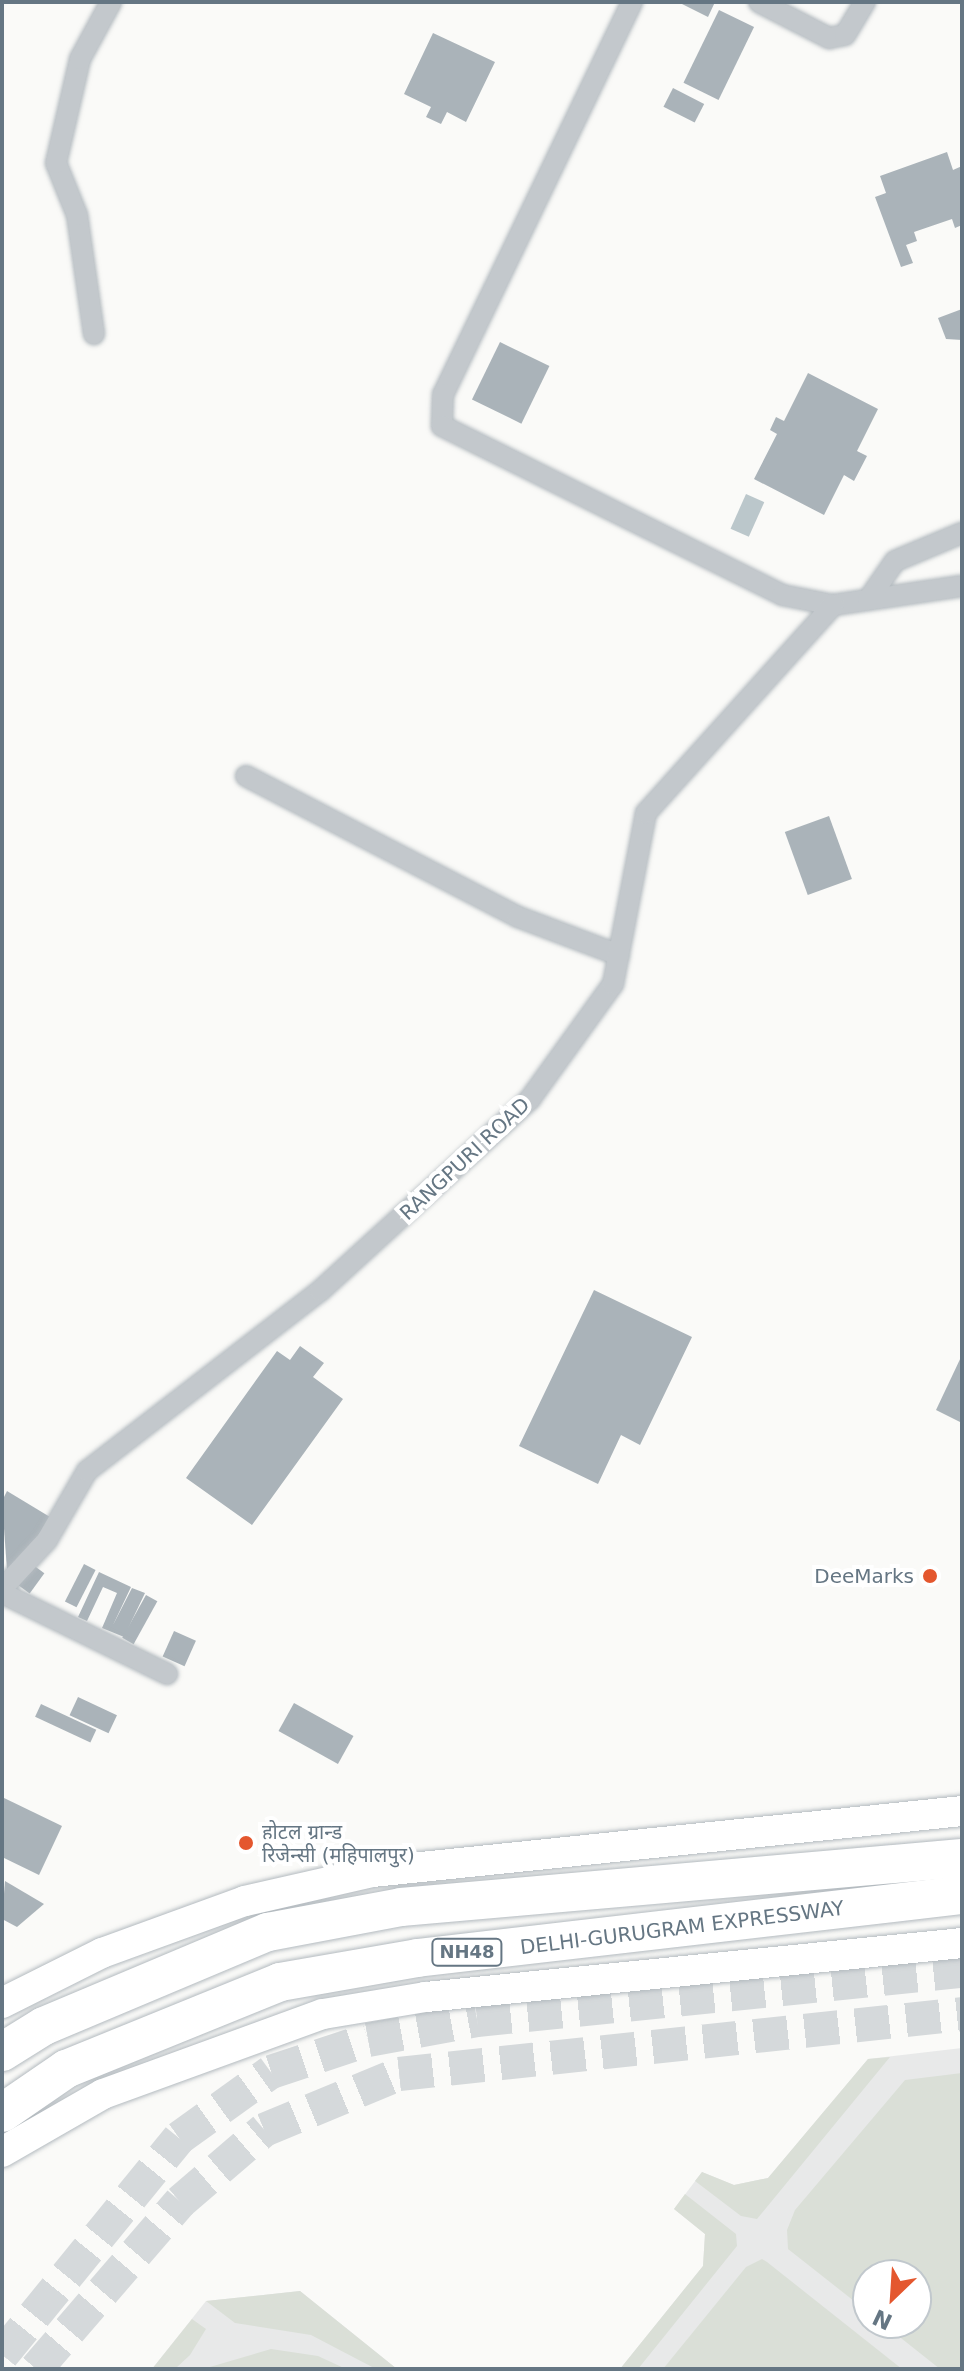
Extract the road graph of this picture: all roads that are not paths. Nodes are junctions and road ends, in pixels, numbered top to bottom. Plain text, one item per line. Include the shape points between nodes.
1 (111, 2) edge
2 (632, 2) edge
3 (759, 2) edge
4 (865, 2) edge
5 (94, 334) dead end
6 (962, 533) edge
7 (962, 586) edge
8 (868, 600) junction
9 (833, 605) junction
10 (246, 776) dead end
11 (619, 955) junction
12 (2, 1591) edge
13 (167, 1674) dead end
14 (962, 1811) edge
15 (962, 1858) edge
16 (962, 1895) edge
17 (962, 1943) edge
18 (2, 2003) edge
19 (2, 2052) edge
20 (2, 2113) edge
21 (2, 2152) edge

1 - 5 street via 80,59 56,163 77,215
2 - 9 street via 443,394 442,426 782,595
3 - 4 street via 829,38 845,35
6 - 8 street via 895,561
7 - 8 street
8 - 9 street
9 - 11 street, RANGPURI ROAD via 646,813
10 - 11 street via 518,917
11 - 12 street, RANGPURI ROAD via 607,996 518,1112 320,1291 87,1471 51,1534
12 - 13 street
14 - 18 main road via 373,1872 245,1901 102,1953
15 - 19 highway, DELHI-GURUGRAM EXPRESSWAY via 401,1907 268,1932 44,2026
16 - 20 highway, DELHI-GURUGRAM EXPRESSWAY / NH48 via 417,1958 280,1982 79,2063
17 - 21 main road via 426,1997 323,2014 103,2094

